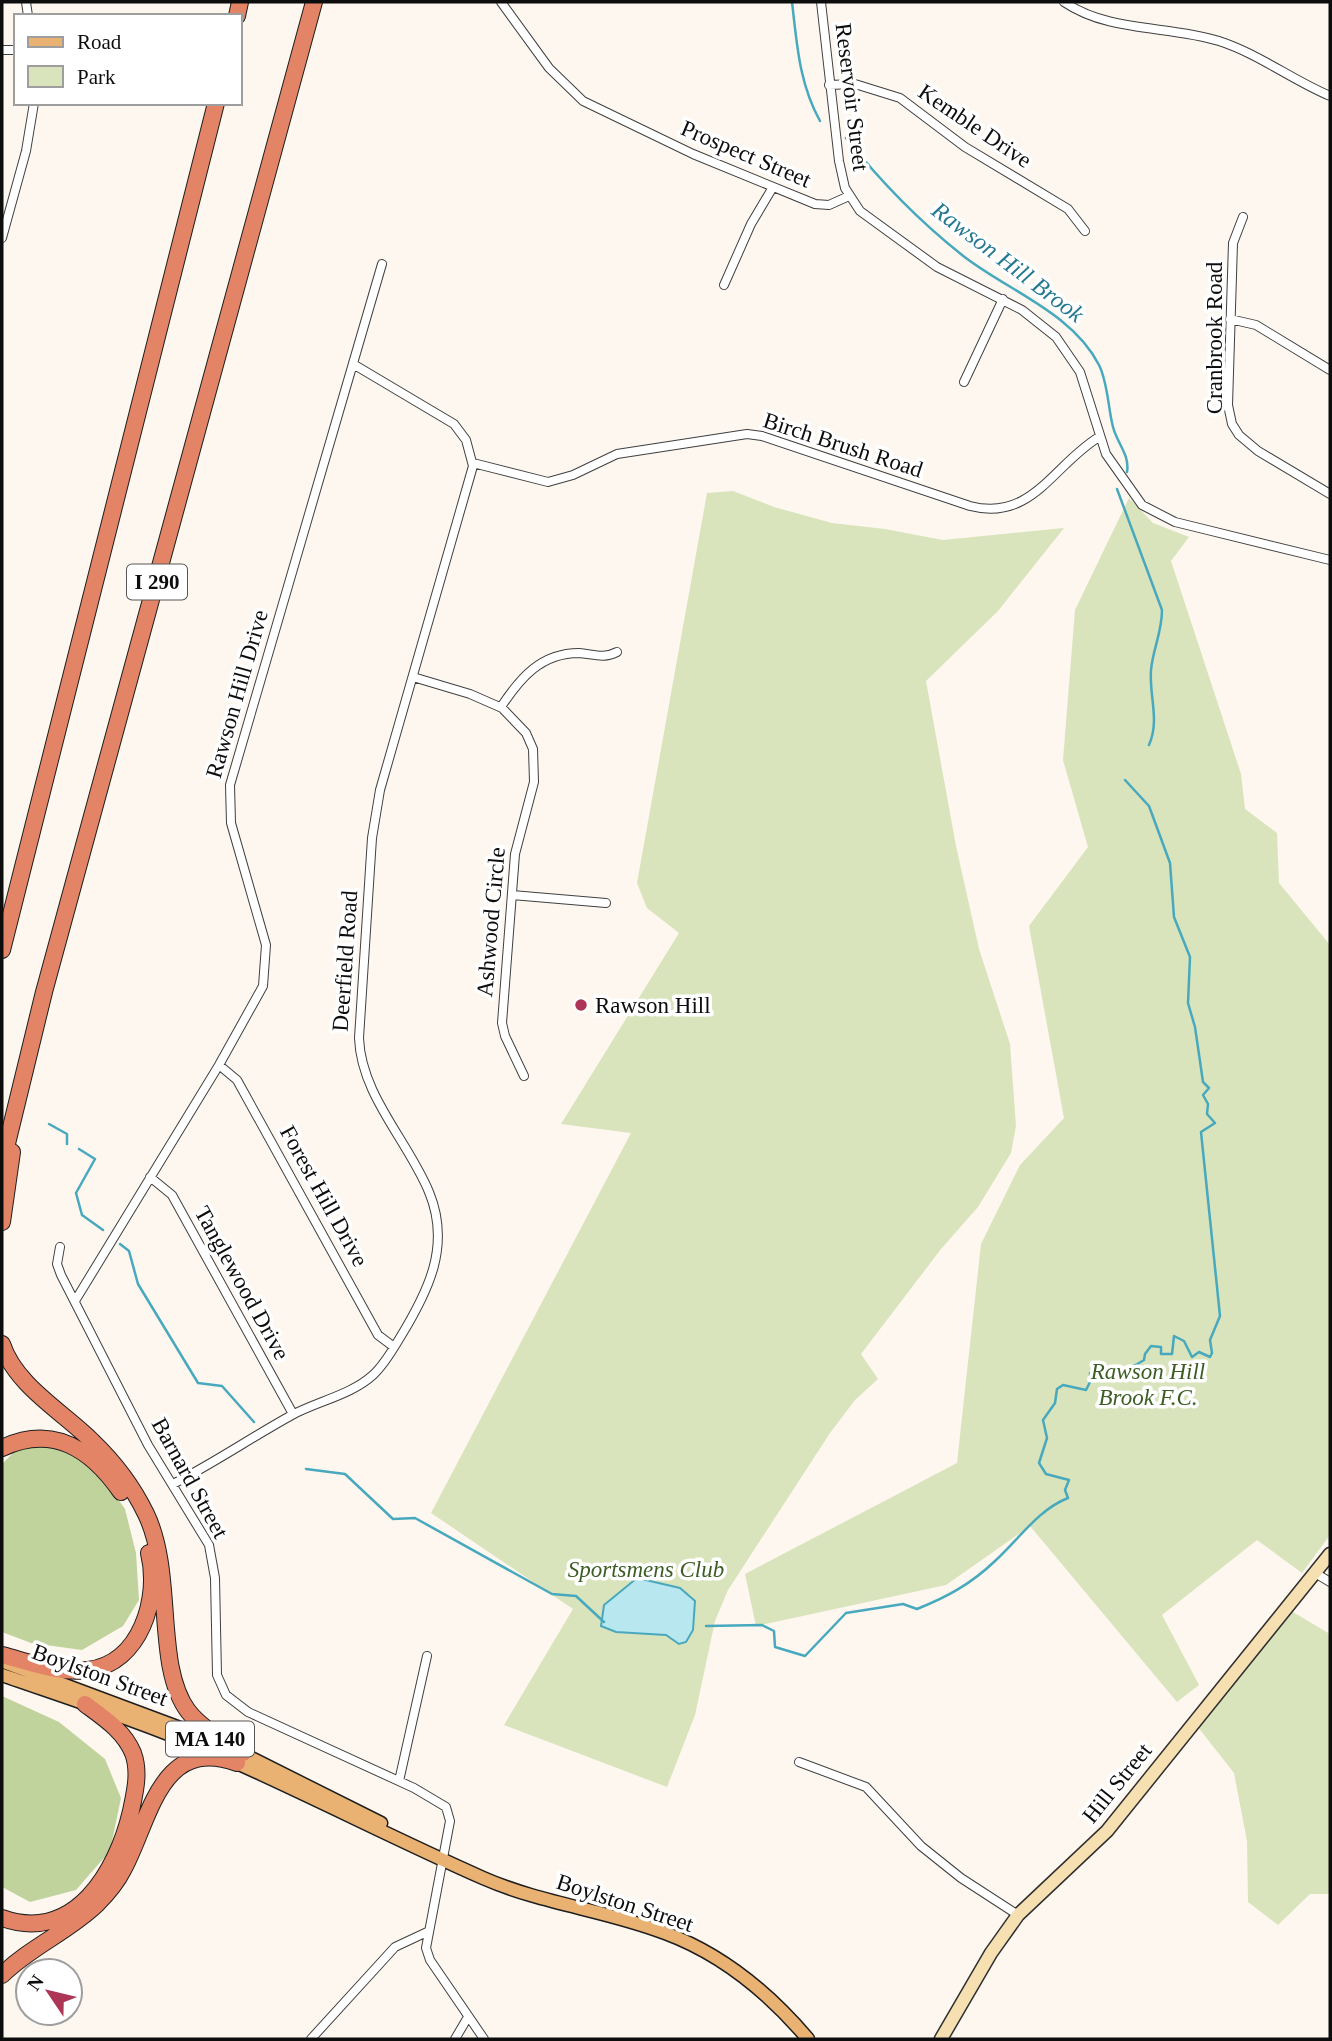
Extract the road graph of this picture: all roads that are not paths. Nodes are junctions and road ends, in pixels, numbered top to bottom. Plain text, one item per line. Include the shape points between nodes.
1 (314, 2) edge
2 (501, 2) edge
3 (821, 2) edge
4 (1064, 2) edge
5 (829, 85) junction
6 (1330, 96) edge
7 (34, 105) edge
8 (215, 105) edge
9 (773, 187) junction
10 (849, 196) junction
11 (1243, 217) dead end
12 (1085, 230) dead end
13 (2, 238) edge
14 (382, 264) dead end
15 (724, 285) dead end
16 (1003, 299) junction
17 (1230, 319) junction
18 (352, 363) junction
19 (1330, 370) edge
20 (964, 382) dead end
21 (1099, 437) junction
22 (473, 463) junction
23 (1330, 494) edge
24 (1330, 560) edge
25 (617, 652) dead end
26 (412, 677) junction
27 (501, 707) junction
28 (512, 895) junction
29 (606, 903) dead end
30 (2, 950) edge
31 (219, 1065) junction
32 (524, 1076) dead end
33 (18, 1095) junction
34 (2, 1164) edge
35 (150, 1177) junction
36 (2, 1222) edge
37 (60, 1247) dead end
38 (75, 1301) junction
39 (2, 1344) edge
40 (394, 1347) junction
41 (293, 1414) junction
42 (2, 1448) edge
43 (173, 1485) junction
44 (1330, 1554) edge
45 (1315, 1573) junction
46 (1330, 1582) edge
47 (427, 1656) dead end
48 (3, 1658) edge
49 (2, 1675) edge
50 (85, 1704) junction
51 (240, 1758) junction
52 (799, 1762) dead end
53 (399, 1781) junction
54 (443, 1858) junction
55 (1018, 1915) junction
56 (2, 1918) edge
57 (427, 1932) junction
58 (2, 1975) edge
59 (468, 2017) junction
60 (311, 2039) edge
61 (456, 2039) edge
62 (484, 2039) edge
63 (808, 2039) edge
64 (940, 2039) edge

1 - 33 highway, I 290
2 - 9 street, Prospect Street via 549,68 583,101
3 - 5 street, Reservoir Street
4 - 6 street via 1104,21 1223,42
5 - 10 street, Reservoir Street via 840,170
5 - 12 street, Kemble Drive via 855,83 900,98 965,148 1068,209
7 - 13 street
8 - 30 highway, I 290
9 - 10 street, Prospect Street via 821,206
9 - 15 street
10 - 16 street via 866,217 937,267
11 - 17 street, Cranbrook Road via 1233,243
14 - 18 street, Rawson Hill Drive
16 - 20 street
16 - 21 street via 1040,322 1070,353 1088,394
17 - 19 street via 1256,325
17 - 23 street, Cranbrook Road via 1228,405 1235,429 1258,451
18 - 22 street via 453,424 466,440
18 - 31 street, Rawson Hill Drive via 230,785 231,823 267,956 259,995
21 - 22 street, Birch Brush Road via 1073,454 1039,491 1009,508 995,510 970,506 747,434 617,454 548,482
21 - 24 street via 1125,484 1156,515
22 - 26 street, Deerfield Road
25 - 27 street via 564,655 542,662 523,676
26 - 27 street, Ashwood Circle
26 - 40 street, Deerfield Road via 374,819 359,1038 372,1086 425,1183 436,1214 435,1271
27 - 28 street, Ashwood Circle via 526,733 535,764 515,854
28 - 29 street
28 - 32 street, Ashwood Circle via 502,1023
31 - 35 street, Rawson Hill Drive
31 - 40 street, Forest Hill Drive via 237,1080 378,1335
33 - 34 highway, I 290
33 - 36 highway via 18,1124
35 - 38 street, Rawson Hill Drive
35 - 41 street, Tanglewood Drive via 174,1200
37 - 38 street, Barnard Street via 59,1269
38 - 43 street, Barnard Street
39 - 51 highway via 23,1378 93,1441 131,1486 160,1553 170,1662 180,1696 197,1720
40 - 41 street, Deerfield Road via 361,1384
41 - 43 street, Deerfield Road
42 - 48 highway via 43,1438 67,1444 95,1460 134,1513 147,1547 153,1583 139,1633 122,1654 105,1665 61,1670
43 - 53 street, Barnard Street via 200,1527 212,1557 216,1665 226,1695 248,1712
44 - 45 street, Hill Street
45 - 46 street
45 - 55 street, Hill Street via 1104,1835
47 - 53 street
48 - 51 main road, Boylston Street / MA 140 via 178,1725
49 - 50 main road, Boylston Street / MA 140
50 - 51 main road, Boylston Street / MA 140
50 - 56 highway via 123,1736 135,1762 136,1783 120,1850 100,1885 66,1913 29,1924
51 - 54 main road, Boylston Street / MA 140 via 336,1798
51 - 58 highway via 212,1756 169,1776 111,1888 79,1919
52 - 55 street via 866,1787 921,1846
53 - 54 street, Barnard Street via 446,1807 450,1821
54 - 57 street
54 - 63 main road, Boylston Street / MA 140 via 518,1891 660,1931 700,1949 760,1991
55 - 64 street, Hill Street
57 - 59 street via 427,1955
57 - 60 street via 395,1947
59 - 61 street
59 - 62 street

